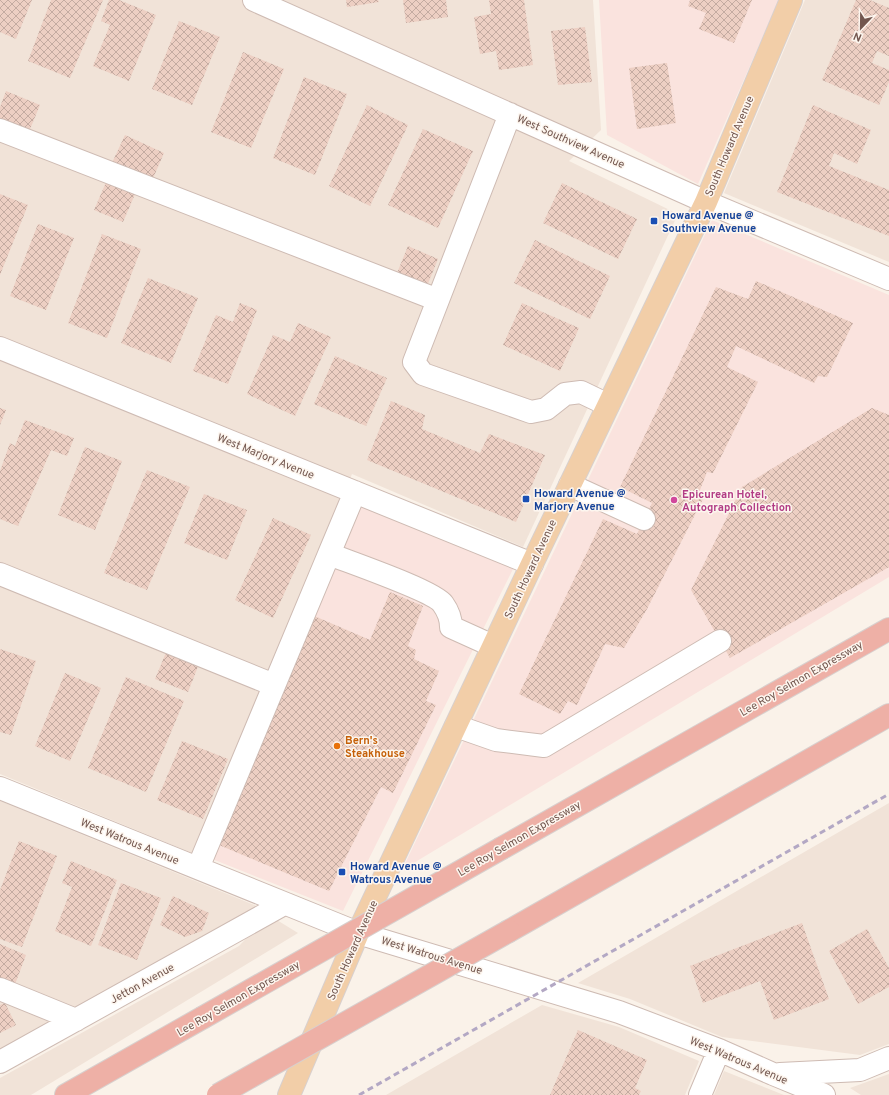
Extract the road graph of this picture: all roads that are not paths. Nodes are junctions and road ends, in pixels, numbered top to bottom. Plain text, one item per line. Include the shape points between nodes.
1 (254, 0) edge
2 (791, 0) edge
3 (510, 114) junction
4 (0, 130) edge
5 (706, 202) junction
6 (889, 279) edge
7 (438, 300) junction
8 (0, 348) edge
9 (608, 405) junction
10 (570, 485) junction
11 (355, 492) junction
12 (644, 519) dead end
13 (329, 554) junction
14 (532, 564) junction
15 (0, 574) edge
16 (889, 629) edge
17 (720, 641) dead end
18 (493, 646) junction
19 (274, 685) junction
20 (889, 715) edge
21 (456, 726) junction
22 (0, 788) edge
23 (198, 868) junction
24 (284, 904) junction
25 (358, 933) junction
26 (0, 989) edge
27 (76, 1020) junction
28 (719, 1050) junction
29 (889, 1058) edge
30 (0, 1062) edge
31 (773, 1074) junction
32 (66, 1095) edge
33 (218, 1095) edge
34 (289, 1095) edge
35 (700, 1095) edge
36 (824, 1095) edge

1 - 3 street, West Southview Avenue
2 - 5 main road, South Howard Avenue
3 - 5 street, West Southview Avenue
3 - 7 street
4 - 7 street
5 - 6 street, West Southview Avenue
5 - 9 main road, South Howard Avenue
7 - 9 street via 414,362 423,374 531,412 546,409 565,394 581,392
8 - 11 street, West Marjory Avenue
9 - 10 main road, South Howard Avenue
10 - 12 street
10 - 14 main road, South Howard Avenue
11 - 13 street
11 - 14 street, West Marjory Avenue
13 - 18 street via 426,592 443,603 451,627
13 - 19 street
14 - 18 main road, South Howard Avenue
15 - 19 street
16 - 32 highway, Lee Roy Selmon Expressway, bridge
17 - 21 street via 544,746 496,740
18 - 21 main road, South Howard Avenue
19 - 23 street
20 - 33 highway, bridge
21 - 25 main road, South Howard Avenue
22 - 23 street, West Watrous Avenue
23 - 24 street, West Watrous Avenue
24 - 25 street, West Watrous Avenue
24 - 27 street, Jetton Avenue
25 - 28 street, West Watrous Avenue via 619,1012
25 - 34 main road, South Howard Avenue
26 - 27 street
27 - 30 street, Jetton Avenue
28 - 31 street, West Watrous Avenue
28 - 35 street
29 - 31 street via 860,1070
31 - 36 street, West Watrous Avenue

